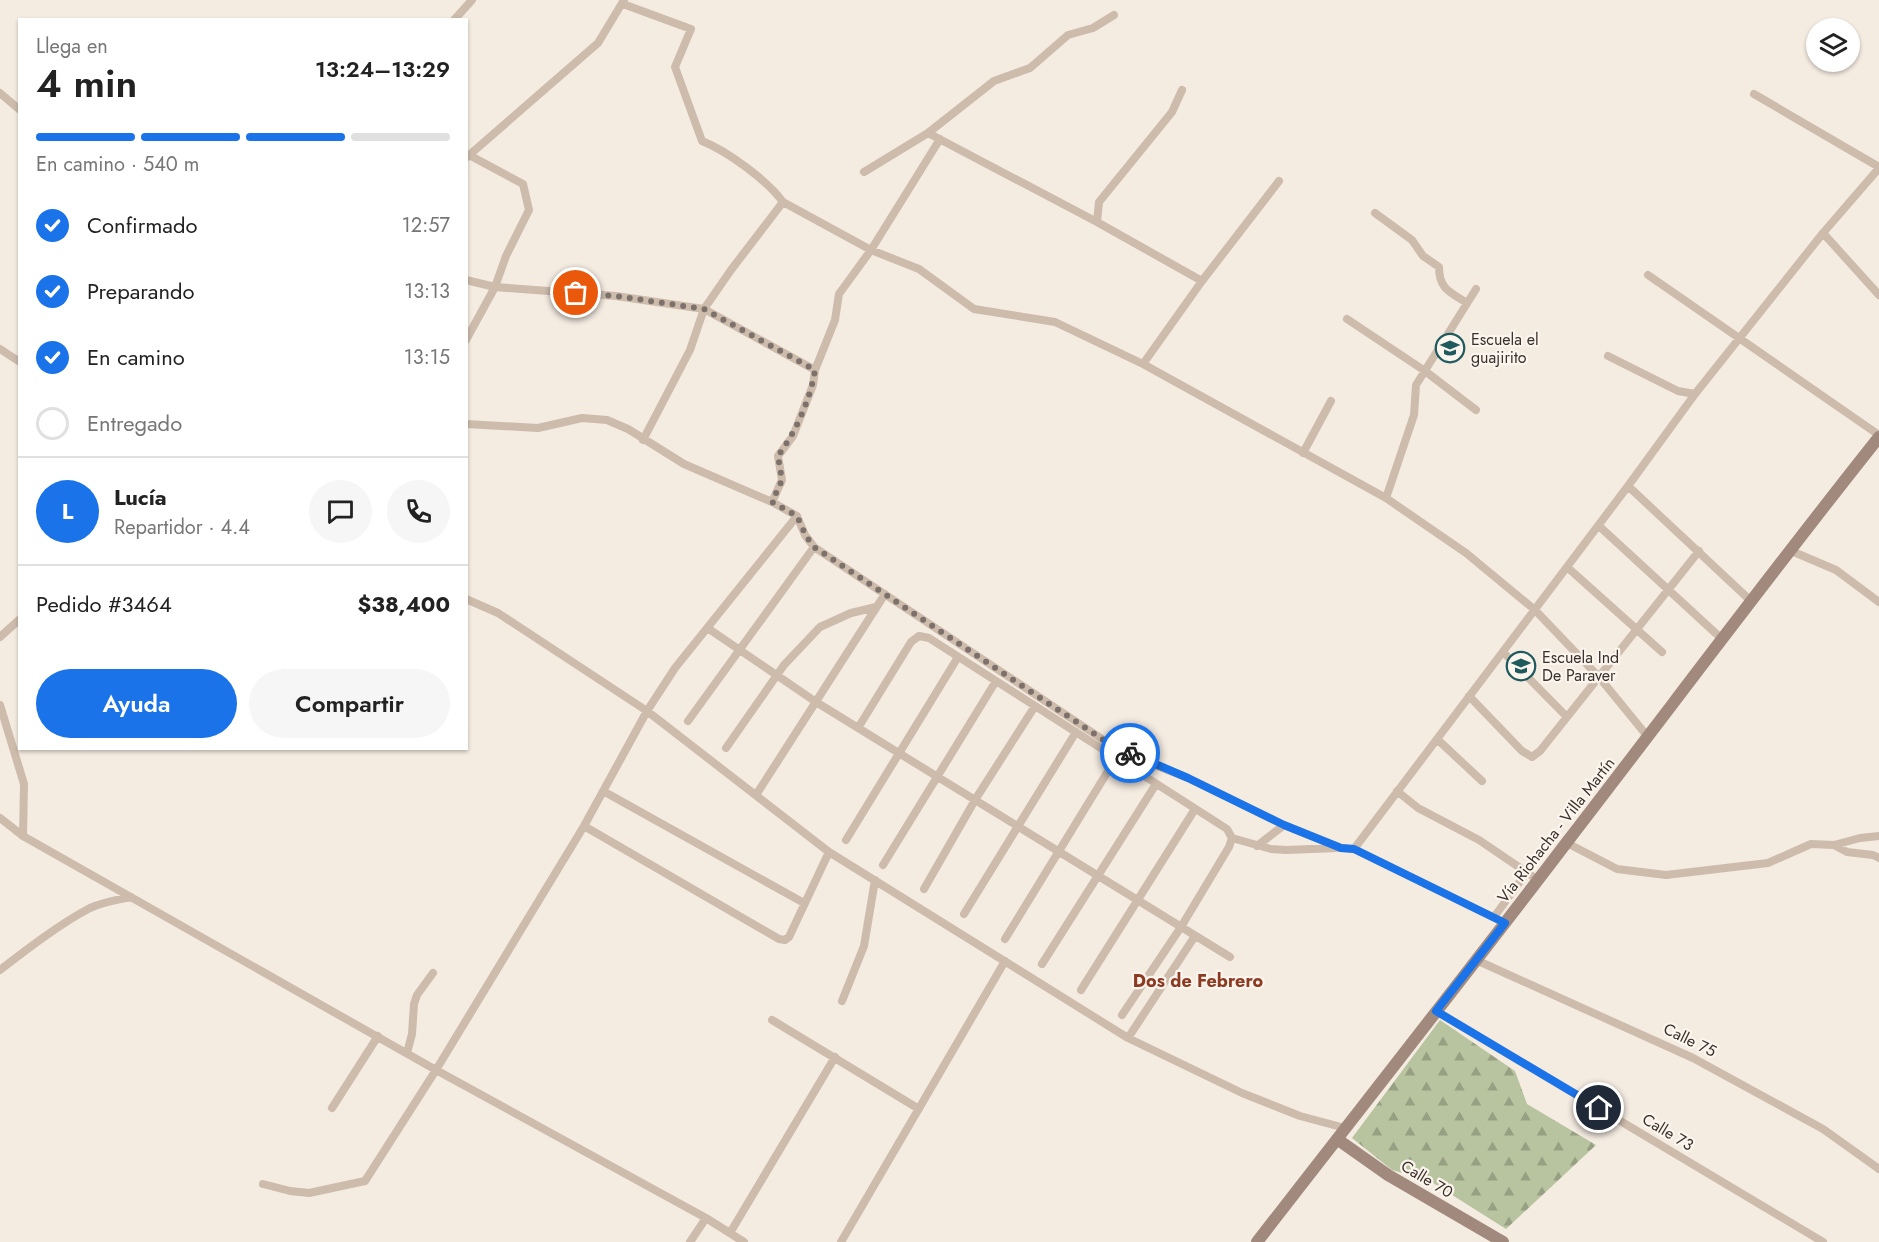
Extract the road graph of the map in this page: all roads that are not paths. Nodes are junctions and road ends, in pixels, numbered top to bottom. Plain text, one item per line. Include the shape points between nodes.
1 (472, 0) edge
2 (624, 2) edge
3 (1114, 15) dead end
4 (456, 18) edge
5 (1182, 90) dead end
6 (0, 93) edge
7 (1754, 94) dead end
8 (18, 108) edge
9 (928, 133) junction
10 (940, 139) junction
11 (468, 156) edge
12 (1879, 167) edge
13 (864, 172) dead end
14 (1279, 181) dead end
15 (783, 202) junction
16 (1375, 213) dead end
17 (1097, 222) junction
18 (1823, 233) junction
19 (871, 250) junction
20 (1648, 275) dead end
21 (468, 280) edge
22 (1202, 281) junction
23 (495, 287) junction
24 (1476, 289) dead end
25 (1879, 295) edge
26 (1467, 303) junction
27 (704, 309) junction
28 (1347, 319) dead end
29 (468, 336) edge
30 (1740, 338) junction
31 (0, 350) edge
32 (1608, 356) dead end
33 (18, 361) edge
34 (1143, 364) junction
35 (815, 370) junction
36 (1425, 370) junction
37 (1695, 394) junction
38 (1331, 401) dead end
39 (1476, 410) dead end
40 (468, 424) edge
41 (1879, 436) edge
42 (643, 440) junction
43 (1303, 453) junction
44 (1628, 486) junction
45 (1386, 498) junction
46 (772, 502) junction
47 (797, 516) junction
48 (1599, 526) junction
49 (814, 547) junction
50 (1789, 550) junction
51 (1699, 551) junction
52 (1568, 567) junction
53 (1667, 591) junction
54 (885, 594) junction
55 (468, 600) edge
56 (1752, 602) junction
57 (1879, 602) edge
58 (876, 607) junction
59 (1535, 610) junction
60 (18, 621) edge
61 (709, 629) junction
62 (1637, 630) junction
63 (0, 637) edge
64 (1723, 640) junction
65 (740, 650) junction
66 (1503, 652) junction
67 (1662, 652) dead end
68 (958, 657) junction
69 (777, 676) junction
70 (1599, 677) junction
71 (996, 681) junction
72 (1469, 696) junction
73 (816, 702) junction
74 (0, 705) edge
75 (1035, 706) junction
76 (647, 711) junction
77 (1567, 717) junction
78 (688, 721) dead end
79 (858, 728) junction
80 (1076, 732) junction
81 (1648, 737) junction
82 (1437, 739) junction
83 (726, 748) dead end
84 (898, 753) junction
85 (1116, 758) junction
86 (937, 777) junction
87 (1482, 781) dead end
88 (1156, 784) junction
89 (603, 791) junction
90 (1397, 791) junction
91 (756, 795) junction
92 (975, 800) junction
93 (1196, 809) junction
94 (0, 818) edge
95 (1284, 825) junction
96 (584, 826) junction
97 (1017, 826) junction
98 (23, 836) junction
99 (1879, 836) edge
100 (1232, 838) junction
101 (846, 840) dead end
102 (1567, 843) junction
103 (1834, 845) junction
104 (1257, 846) junction
105 (1341, 848) junction
106 (1354, 849) junction
107 (1057, 850) junction
108 (829, 852) junction
109 (1879, 858) edge
110 (883, 865) dead end
111 (1527, 872) junction
112 (1098, 876) junction
113 (875, 880) junction
114 (1538, 880) junction
115 (924, 889) dead end
116 (131, 897) junction
117 (1138, 900) junction
118 (804, 903) junction
119 (964, 914) dead end
120 (1499, 920) junction
121 (1181, 927) junction
122 (1195, 936) junction
123 (1005, 939) dead end
124 (1230, 957) dead end
125 (1476, 960) junction
126 (1005, 961) junction
127 (1042, 964) dead end
128 (0, 970) edge
129 (433, 973) dead end
130 (1081, 990) dead end
131 (843, 1001) dead end
132 (1436, 1011) junction
133 (1122, 1015) dead end
134 (772, 1020) dead end
135 (378, 1036) junction
136 (1128, 1038) junction
137 (406, 1053) junction
138 (835, 1057) junction
139 (436, 1070) junction
140 (332, 1108) dead end
141 (919, 1109) junction
142 (1345, 1128) junction
143 (1337, 1138) junction
144 (1879, 1169) edge
145 (263, 1184) dead end
146 (706, 1218) junction
147 (730, 1233) junction
148 (690, 1242) edge
149 (744, 1242) edge
150 (841, 1242) edge
151 (1257, 1242) edge
152 (1503, 1242) edge
153 (1823, 1242) edge

1 - 4 street
2 - 11 street via 598,43
2 - 15 street via 691,29 675,67 702,141 718,148 775,191
3 - 9 street via 1093,28 1068,35 1029,68 994,81
5 - 17 street via 1172,112 1099,202
6 - 8 street
7 - 12 street
9 - 10 street
9 - 13 street
10 - 17 street
10 - 19 street
11 - 23 street via 523,184 529,210
12 - 18 street
14 - 22 street
15 - 19 street
15 - 27 street
16 - 26 street via 1412,240 1423,256 1439,267 1444,288
17 - 22 street
18 - 25 street
18 - 30 street
19 - 34 street via 919,269 974,309 1055,322
19 - 35 street via 839,294 835,320
20 - 30 street
21 - 23 street
22 - 34 street
23 - 27 street via 616,296
23 - 29 street
24 - 26 street
26 - 36 street
27 - 35 street
27 - 42 street via 690,350
28 - 36 street
30 - 37 street
30 - 41 street
31 - 33 street
32 - 37 street via 1678,391
34 - 43 street
35 - 46 street via 793,436 778,456 782,480
36 - 39 street
36 - 45 street via 1416,385 1414,415
37 - 44 street
38 - 43 street
40 - 42 street via 538,428 582,418 607,420
41 - 50 main road, Vía Riohacha - Villa Martín
42 - 46 street via 684,464
43 - 45 street
44 - 48 street
44 - 51 street
45 - 59 street via 1466,553
46 - 47 street
47 - 49 street
47 - 61 street
48 - 52 street
48 - 53 street
49 - 54 street
49 - 65 street
50 - 56 main road, Vía Riohacha - Villa Martín
50 - 57 street via 1836,570
51 - 53 street
51 - 56 street
52 - 59 street
52 - 62 street
53 - 62 street
53 - 64 street
54 - 58 street
54 - 95 street via 1105,741
55 - 76 street via 498,613
56 - 64 main road, Vía Riohacha - Villa Martín
58 - 69 street via 820,627
58 - 73 street
59 - 66 street
59 - 70 street
60 - 63 street
61 - 65 street
61 - 76 street via 675,668
62 - 67 street
62 - 70 street
64 - 81 main road, Vía Riohacha - Villa Martín
65 - 69 street
65 - 78 street
66 - 72 street
66 - 77 street
68 - 71 street
68 - 79 street via 919,636 911,642
68 - 84 street
69 - 73 street
69 - 83 street
70 - 77 street
70 - 81 street
71 - 75 street
71 - 86 street
72 - 77 street via 1532,757
72 - 82 street
73 - 79 street
73 - 91 street
74 - 98 street via 24,784
75 - 80 street
75 - 92 street
76 - 89 street
76 - 91 street
79 - 84 street
80 - 85 street
80 - 97 street
81 - 102 main road, Vía Riohacha - Villa Martín
82 - 87 street
82 - 90 street
84 - 86 street
84 - 101 street
85 - 88 street
85 - 107 street
86 - 92 street
86 - 110 street
88 - 93 street
88 - 112 street
89 - 96 street
89 - 118 street
90 - 106 street
90 - 111 street via 1418,808 1479,840
91 - 108 street
92 - 97 street
92 - 115 street
93 - 100 street via 1227,829
93 - 117 street
94 - 98 street
95 - 104 street
95 - 105 street
96 - 118 street via 779,939 789,937
96 - 139 street
97 - 107 street
97 - 119 street
98 - 116 street
99 - 103 street
100 - 104 street
100 - 121 street
102 - 103 street via 1617,869 1666,875 1768,864 1811,844
102 - 114 main road, Vía Riohacha - Villa Martín
103 - 109 street via 1847,852
104 - 105 street via 1286,850
105 - 106 street
106 - 120 street
107 - 112 street
107 - 123 street
108 - 113 street
108 - 118 street
111 - 114 street
111 - 120 street
112 - 117 street
112 - 127 street
113 - 126 street
113 - 131 street via 864,946
114 - 120 main road, Vía Riohacha - Villa Martín
116 - 128 street via 89,909
116 - 135 street
117 - 121 street
117 - 130 street
120 - 125 main road, Vía Riohacha - Villa Martín
121 - 122 street
121 - 133 street
122 - 124 street
122 - 136 street
125 - 132 main road, Vía Riohacha - Villa Martín
125 - 144 street, Calle 75 via 1693,1058 1823,1128
126 - 136 street
126 - 141 street
129 - 137 street via 417,995
132 - 142 main road, Vía Riohacha - Villa Martín
132 - 153 street, Calle 73
134 - 138 street
135 - 137 street
135 - 140 street
136 - 142 street via 1242,1093 1300,1116
137 - 139 street
138 - 141 street
138 - 147 street
139 - 145 street via 365,1181 309,1193
139 - 146 street
141 - 150 street
142 - 143 main road, Vía Riohacha - Villa Martín
143 - 151 main road, Vía Riohacha - Villa Martín
143 - 152 main road, Calle 70 via 1388,1175
146 - 147 street
146 - 148 street
147 - 149 street

